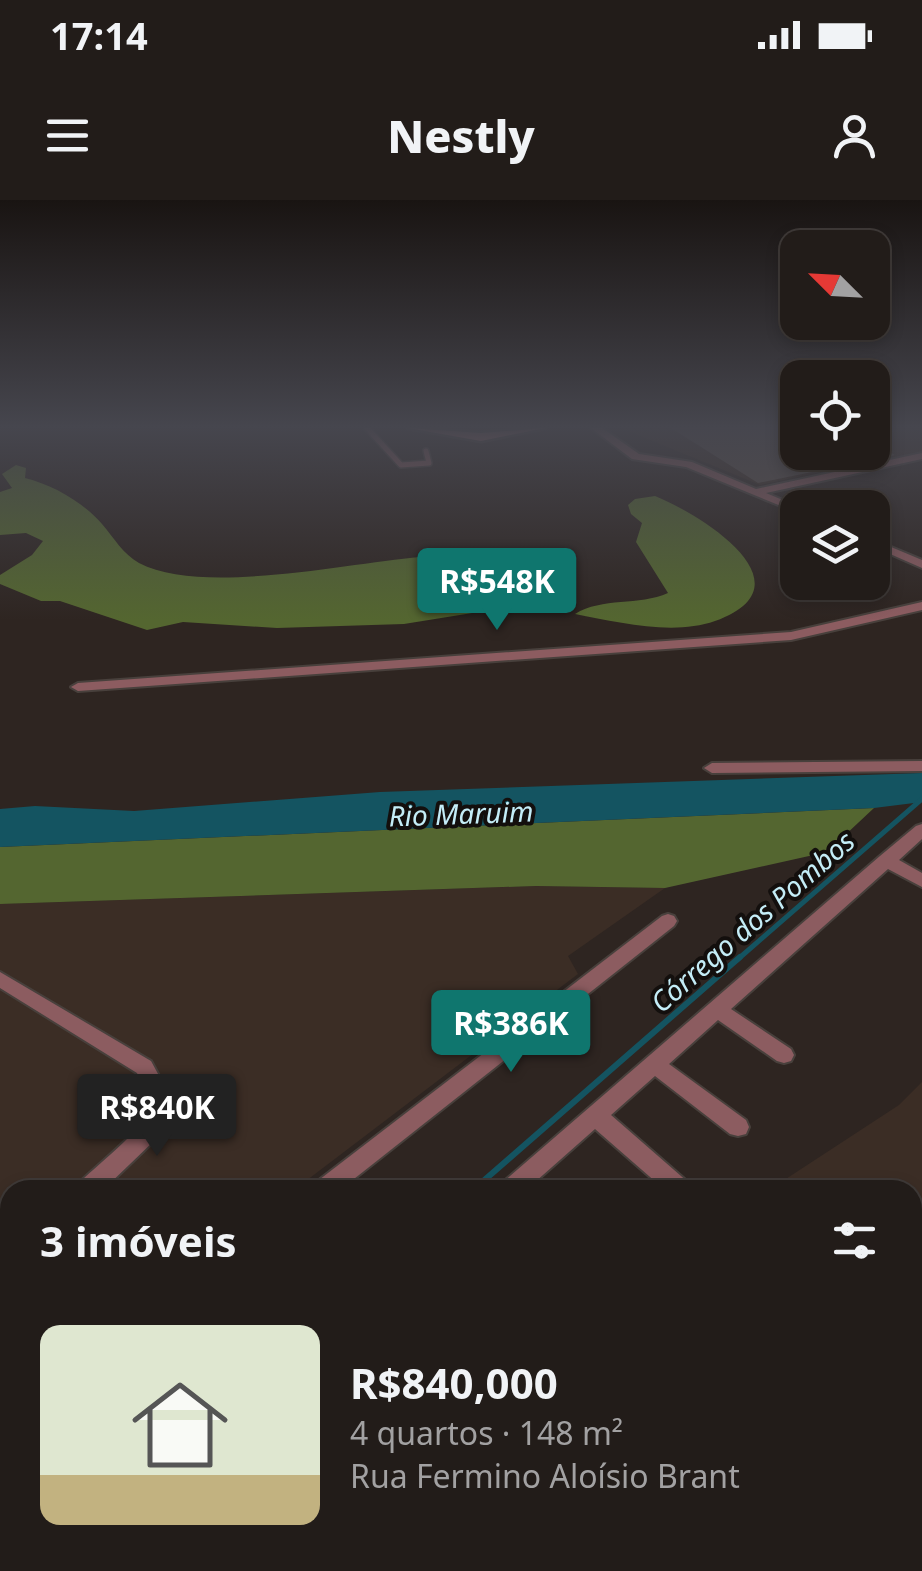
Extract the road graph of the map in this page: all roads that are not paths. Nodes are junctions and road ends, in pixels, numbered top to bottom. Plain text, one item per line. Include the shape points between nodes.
1 (756, 492) edge
2 (780, 502) edge
3 (890, 550) edge
4 (922, 564) edge
5 (922, 606) edge
6 (78, 687) dead end
7 (922, 766) edge
8 (712, 768) dead end
9 (922, 830) edge
10 (886, 860) junction
11 (922, 881) edge
12 (668, 921) dead end
13 (0, 979) edge
14 (716, 1010) junction
15 (784, 1055) dead end
16 (654, 1064) junction
17 (595, 1116) junction
18 (738, 1127) dead end
19 (98, 1180) edge
20 (336, 1180) edge
21 (521, 1180) edge
22 (669, 1180) edge

1 - 2 street
3 - 4 street
5 - 6 street via 791,636
7 - 8 street
9 - 10 street
10 - 11 street
10 - 14 street
12 - 20 street
13 - 19 street via 144,1068 160,1096 160,1113 148,1132
14 - 15 street
14 - 16 street
16 - 17 street
16 - 18 street
17 - 21 street
17 - 22 street

